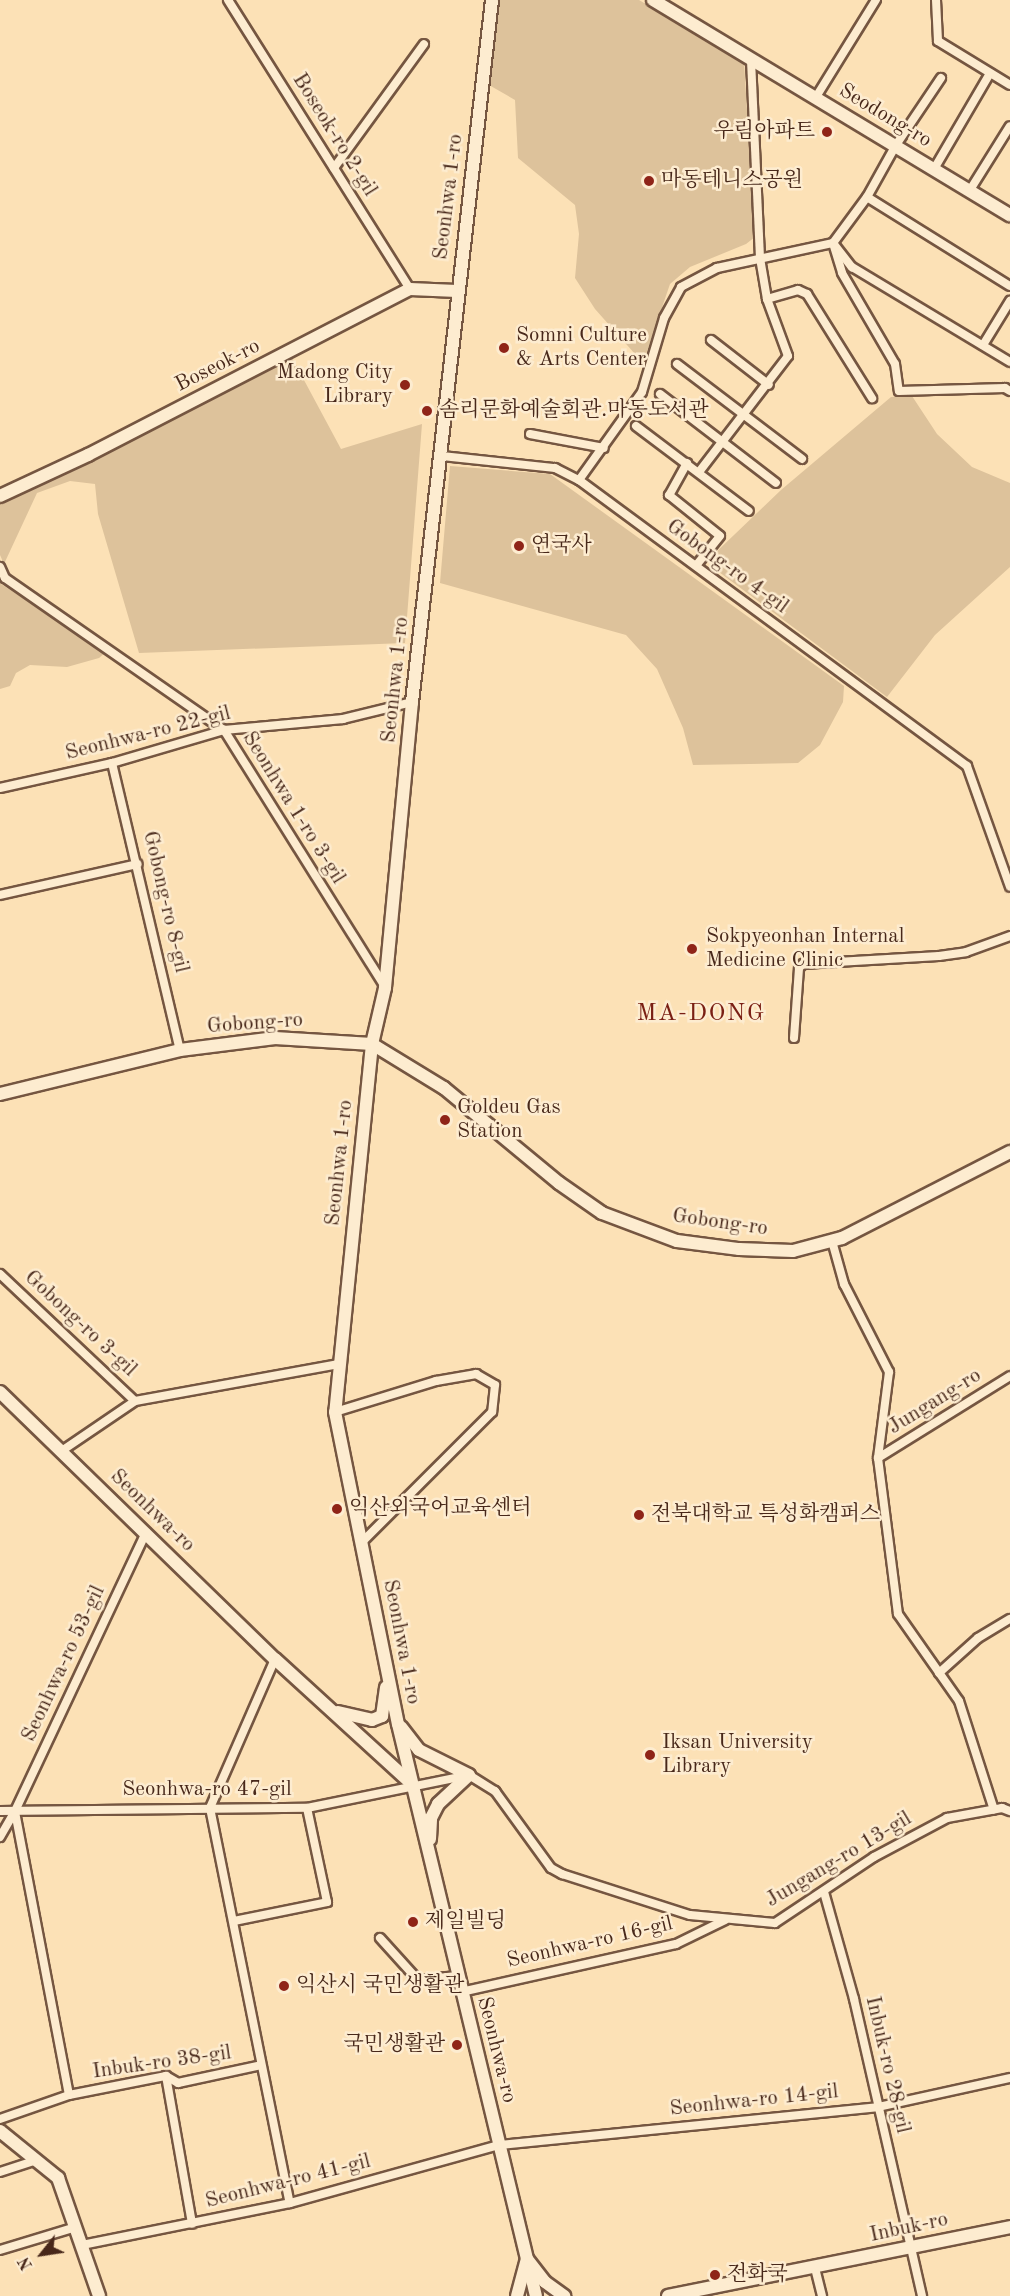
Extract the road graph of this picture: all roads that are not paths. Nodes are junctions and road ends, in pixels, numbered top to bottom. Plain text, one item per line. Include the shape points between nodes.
1 (228, 0) edge
2 (492, 0) edge
3 (653, 0) edge
4 (876, 0) edge
5 (936, 0) edge
6 (424, 44) dead end
7 (751, 60) junction
8 (990, 73) junction
9 (941, 78) dead end
10 (1010, 85) edge
11 (816, 97) junction
12 (1010, 126) edge
13 (896, 145) junction
14 (334, 168) junction
15 (934, 169) junction
16 (970, 190) junction
17 (867, 197) junction
18 (1009, 211) edge
19 (833, 243) junction
20 (760, 258) junction
21 (1010, 286) edge
22 (410, 289) junction
23 (457, 291) junction
24 (767, 299) junction
25 (1010, 301) edge
26 (711, 340) dead end
27 (983, 345) junction
28 (1010, 362) edge
29 (677, 364) dead end
30 (770, 385) junction
31 (1010, 391) edge
32 (660, 394) dead end
33 (872, 398) dead end
34 (747, 414) junction
35 (636, 426) dead end
36 (530, 434) dead end
37 (724, 442) junction
38 (604, 448) junction
39 (442, 456) junction
40 (802, 459) dead end
41 (687, 463) junction
42 (699, 472) junction
43 (579, 480) junction
44 (776, 483) dead end
45 (0, 496) edge
46 (749, 511) dead end
47 (696, 566) junction
48 (0, 567) edge
49 (412, 702) junction
50 (224, 730) junction
51 (112, 763) junction
52 (0, 788) edge
53 (138, 864) junction
54 (1010, 887) edge
55 (0, 895) edge
56 (1010, 936) edge
57 (385, 988) junction
58 (794, 1038) dead end
59 (372, 1044) junction
60 (180, 1050) junction
61 (0, 1094) edge
62 (1010, 1152) edge
63 (832, 1241) junction
64 (0, 1274) edge
65 (338, 1364) junction
66 (1010, 1376) edge
67 (0, 1393) edge
68 (135, 1401) junction
69 (335, 1412) junction
70 (63, 1450) junction
71 (878, 1458) junction
72 (146, 1532) junction
73 (362, 1542) junction
74 (1010, 1620) edge
75 (275, 1659) junction
76 (939, 1672) junction
77 (388, 1677) junction
78 (337, 1712) junction
79 (398, 1724) junction
80 (469, 1774) junction
81 (412, 1784) junction
82 (210, 1808) junction
83 (307, 1808) junction
84 (0, 1810) edge
85 (994, 1810) junction
86 (15, 1811) junction
87 (1010, 1811) edge
88 (0, 1836) edge
89 (429, 1850) junction
90 (824, 1892) junction
91 (725, 1920) junction
92 (234, 1921) junction
93 (380, 1938) dead end
94 (458, 1976) junction
95 (461, 1992) junction
96 (261, 2065) junction
97 (166, 2076) junction
98 (1010, 2078) edge
99 (69, 2095) junction
100 (878, 2107) junction
101 (0, 2119) edge
102 (0, 2131) edge
103 (499, 2145) junction
104 (36, 2160) junction
105 (0, 2172) edge
106 (290, 2203) junction
107 (192, 2224) junction
108 (76, 2227) junction
109 (1010, 2228) edge
110 (82, 2245) junction
111 (909, 2248) junction
112 (0, 2250) edge
113 (527, 2259) junction
114 (815, 2268) junction
115 (99, 2296) edge
116 (518, 2296) edge
117 (536, 2296) edge
118 (564, 2296) edge
119 (668, 2296) edge
120 (822, 2296) edge
121 (922, 2296) edge

1 - 14 street, Boseok-ro 2-gil
2 - 23 street, Seonhwa 1-ro
3 - 7 street, Seodong-ro
4 - 11 street, Seodong-ro
5 - 8 street via 938,41
6 - 14 street
7 - 11 street, Seodong-ro
7 - 20 street
8 - 10 street
8 - 15 street, Seodong-ro
9 - 13 street
11 - 13 street, Seodong-ro
12 - 16 street
13 - 15 street, Seodong-ro
13 - 17 street
14 - 22 street, Boseok-ro 2-gil
15 - 16 street, Seodong-ro
16 - 18 street, Seodong-ro
17 - 19 street
17 - 21 street
19 - 20 street
19 - 27 street via 852,267
19 - 31 street via 842,273 895,364 899,391
20 - 24 street
20 - 38 street via 717,268 681,287 664,318 642,392
22 - 23 street, Boseok-ro
22 - 45 street, Boseok-ro
23 - 39 street, Seonhwa 1-ro
24 - 30 street via 788,353
24 - 33 street via 798,290 807,294
25 - 27 street
26 - 30 street
27 - 28 street
29 - 34 street
30 - 34 street
32 - 37 street
34 - 37 street
34 - 40 street
35 - 41 street
36 - 38 street
37 - 42 street
37 - 44 street
38 - 43 street
39 - 43 street, Gobong-ro 4-gil via 555,468
39 - 49 street, Seonhwa 1-ro
41 - 42 street
41 - 47 street via 669,495 720,536
42 - 46 street
43 - 47 street, Gobong-ro 4-gil
47 - 54 street, Gobong-ro 4-gil via 967,766
48 - 50 street, Seonhwa 1-ro 3-gil via 5,578
49 - 50 street, Seonhwa-ro 22-gil via 343,719
49 - 57 street, Seonhwa 1-ro
50 - 51 street, Seonhwa-ro 22-gil
50 - 57 street, Seonhwa 1-ro 3-gil
51 - 52 street, Seonhwa-ro 22-gil
51 - 53 street, Gobong-ro 8-gil
53 - 55 street
53 - 60 street, Gobong-ro 8-gil
56 - 58 street via 966,952 939,956 803,964 799,968
57 - 59 street, Seonhwa 1-ro
59 - 60 street, Gobong-ro via 276,1038
59 - 63 street, Gobong-ro via 444,1088 558,1184 626,1224 677,1241 739,1249 793,1251
59 - 65 street, Seonhwa 1-ro
60 - 61 street, Gobong-ro
62 - 63 street, Gobong-ro via 874,1224
63 - 71 street via 844,1284 889,1372
64 - 68 street, Gobong-ro 3-gil
65 - 68 street
65 - 69 street, Seonhwa 1-ro
66 - 71 street, Jungang-ro
67 - 70 street, Seonhwa-ro
68 - 70 street
69 - 73 street, Seonhwa 1-ro
69 - 73 street via 436,1381 476,1374 495,1385 492,1412
70 - 72 street, Seonhwa-ro
71 - 76 street via 898,1614
72 - 75 street, Seonhwa-ro
72 - 86 street, Seonhwa-ro 53-gil
73 - 77 street, Seonhwa 1-ro
74 - 76 street via 978,1638
75 - 78 street, Seonhwa-ro
75 - 82 street
76 - 85 street via 959,1701
77 - 78 street via 382,1716 372,1720
77 - 79 street, Seonhwa 1-ro
78 - 81 street, Seonhwa-ro
79 - 80 street via 419,1750
79 - 81 street, Seonhwa 1-ro
80 - 81 street
80 - 89 street via 438,1803 431,1818
80 - 91 street, Jungang-ro 13-gil via 495,1791 551,1868 690,1915
81 - 83 street, Seonhwa-ro 47-gil
81 - 89 street, Seonhwa-ro
82 - 83 street, Seonhwa-ro 47-gil
82 - 86 street, Seonhwa-ro 47-gil
82 - 92 street
83 - 92 street via 327,1902
84 - 86 street, Seonhwa-ro 47-gil
85 - 87 street, Jungang-ro 13-gil
85 - 90 street, Jungang-ro 13-gil via 947,1818 874,1857
86 - 88 street, Seonhwa-ro 53-gil
86 - 99 street
89 - 94 street, Seonhwa-ro
90 - 91 street, Jungang-ro 13-gil via 775,1923
90 - 100 street, Inbuk-ro 28-gil
91 - 95 street, Seonhwa-ro 16-gil via 676,1944
92 - 96 street
93 - 94 street via 418,1980
94 - 95 street, Seonhwa-ro
95 - 103 street, Seonhwa-ro
96 - 97 street, Inbuk-ro 38-gil via 178,2083
96 - 106 street
97 - 99 street, Inbuk-ro 38-gil
97 - 107 street
98 - 100 street, Seonhwa-ro 14-gil
99 - 101 street, Inbuk-ro 38-gil
100 - 103 street, Seonhwa-ro 14-gil
100 - 111 street, Inbuk-ro 28-gil
102 - 104 street
103 - 106 street, Seonhwa-ro 41-gil
103 - 113 street, Seonhwa-ro
104 - 105 street
104 - 108 street via 58,2178
106 - 107 street, Seonhwa-ro 41-gil
107 - 110 street, Seonhwa-ro 41-gil
108 - 110 street
108 - 112 street
109 - 111 street, Inbuk-ro
110 - 115 street
111 - 114 street, Inbuk-ro
111 - 121 street, Inbuk-ro 28-gil
113 - 116 street
113 - 117 street, Seonhwa-ro
113 - 118 street via 544,2282
114 - 119 street, Inbuk-ro
114 - 120 street

